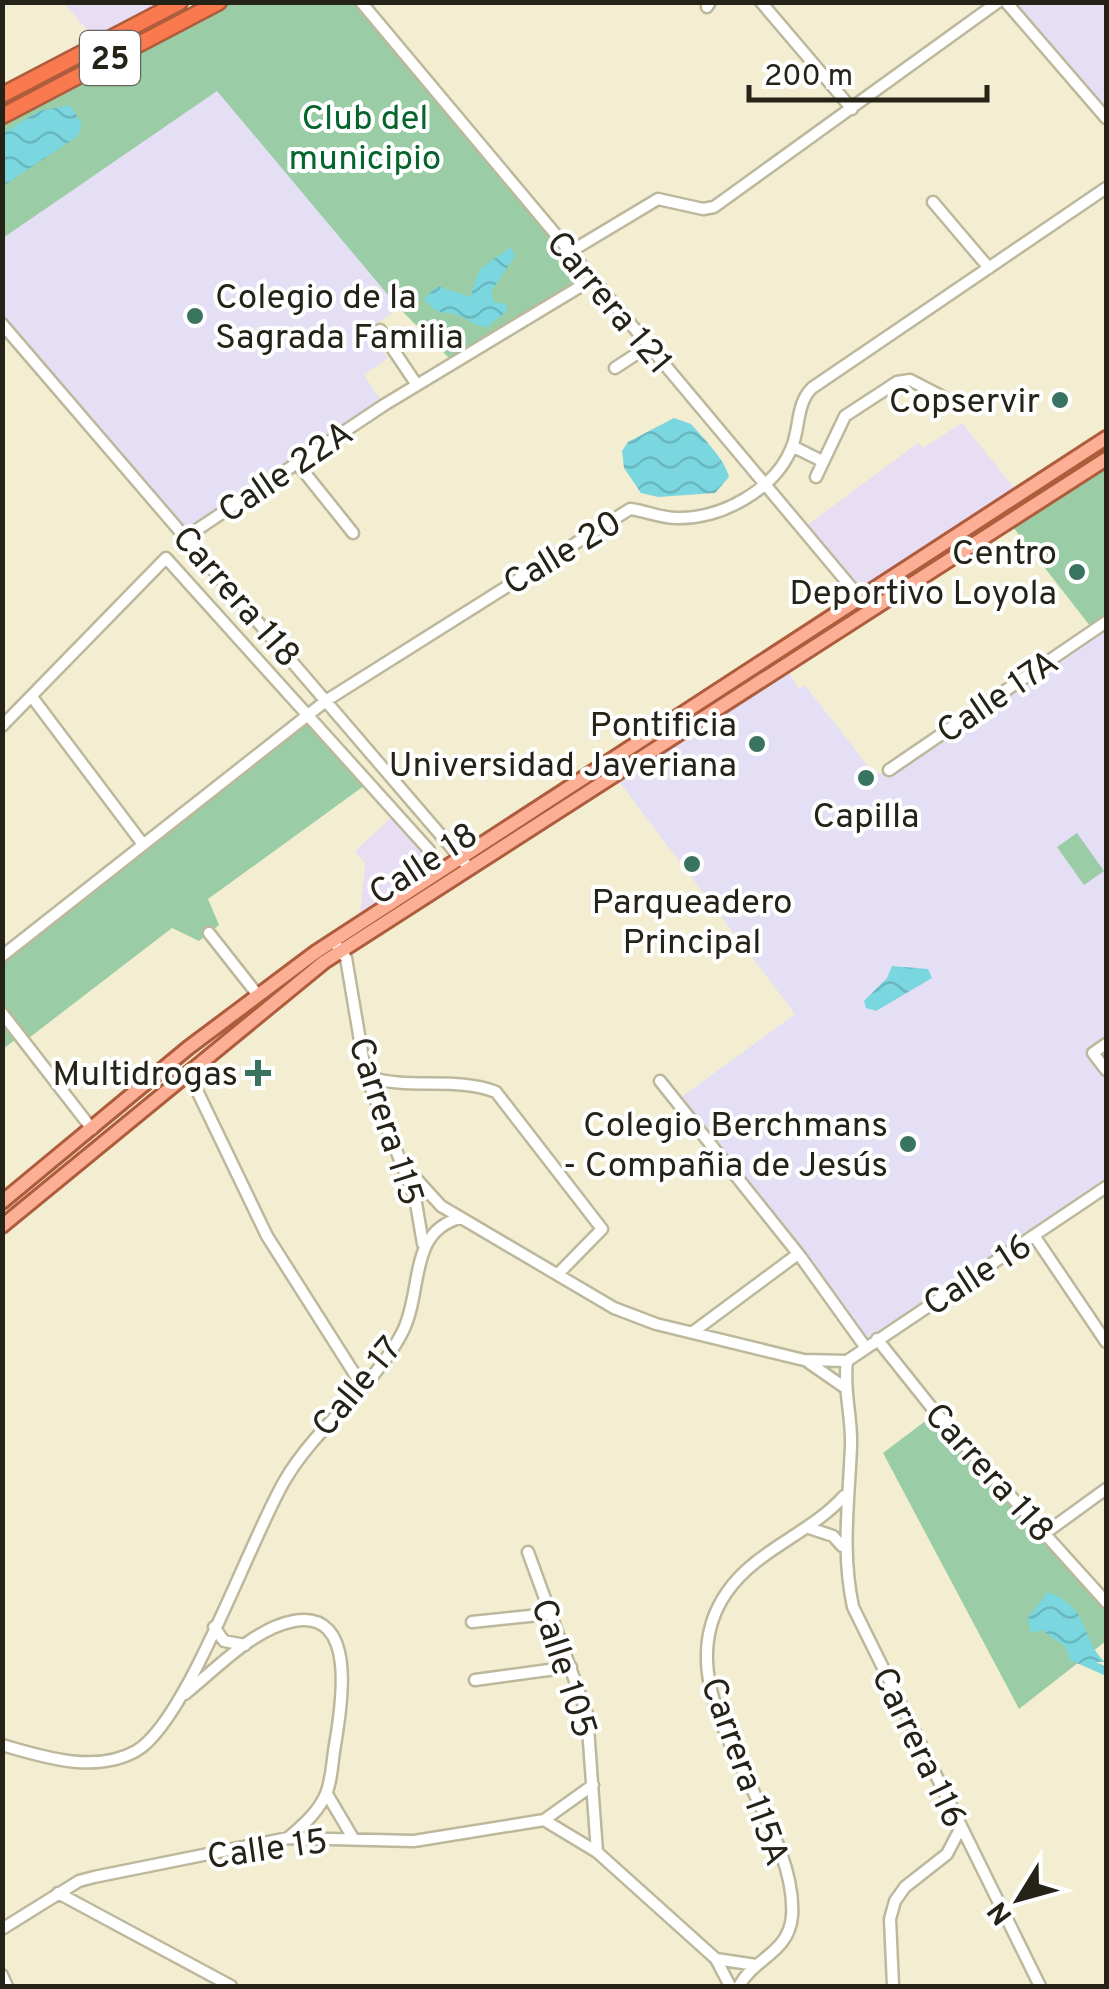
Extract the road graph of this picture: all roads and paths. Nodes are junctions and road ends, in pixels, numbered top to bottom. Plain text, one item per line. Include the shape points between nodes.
1 (180, 2) edge
2 (219, 2) edge
3 (361, 2) edge
4 (761, 2) edge
5 (998, 2) edge
6 (1006, 2) edge
7 (2, 95) edge
8 (852, 110) junction
9 (2, 116) edge
10 (1106, 118) edge
11 (1106, 188) edge
12 (932, 202) dead end
13 (568, 253) junction
14 (989, 268) junction
15 (591, 280) junction
16 (2, 324) edge
17 (380, 330) dead end
18 (647, 347) junction
19 (615, 368) dead end
20 (417, 385) junction
21 (942, 397) dead end
22 (1106, 438) edge
23 (792, 446) junction
24 (1106, 459) edge
25 (822, 461) junction
26 (297, 463) junction
27 (816, 477) dead end
28 (765, 485) junction
29 (353, 533) dead end
30 (186, 537) junction
31 (861, 599) junction
32 (1106, 622) edge
33 (32, 697) junction
34 (327, 700) junction
35 (308, 714) junction
36 (2, 726) edge
37 (889, 770) dead end
38 (142, 843) junction
39 (466, 863) junction
40 (433, 868) dead end
41 (209, 933) dead end
42 (337, 946) junction
43 (2, 956) edge
44 (256, 994) junction
45 (2, 1013) edge
46 (1106, 1044) edge
47 (1106, 1070) edge
48 (190, 1076) junction
49 (366, 1076) junction
50 (660, 1081) dead end
51 (394, 1086) junction
52 (374, 1104) junction
53 (92, 1129) junction
54 (403, 1164) junction
55 (1106, 1187) edge
56 (2, 1202) edge
57 (460, 1218) junction
58 (2, 1226) edge
59 (1035, 1238) junction
60 (423, 1245) junction
61 (798, 1254) junction
62 (559, 1273) junction
63 (694, 1332) junction
64 (877, 1339) junction
65 (1106, 1342) edge
66 (866, 1348) junction
67 (804, 1360) junction
68 (848, 1361) junction
69 (361, 1384) junction
70 (844, 1387) junction
71 (1106, 1489) edge
72 (844, 1495) junction
73 (810, 1528) junction
74 (1044, 1534) junction
75 (843, 1546) junction
76 (528, 1552) dead end
77 (1106, 1602) edge
78 (548, 1614) junction
79 (472, 1622) dead end
80 (214, 1628) junction
81 (246, 1646) junction
82 (571, 1667) junction
83 (475, 1680) dead end
84 (180, 1698) junction
85 (2, 1744) edge
86 (592, 1784) junction
87 (327, 1794) junction
88 (544, 1820) junction
89 (960, 1829) junction
90 (288, 1838) junction
91 (353, 1838) junction
92 (972, 1851) junction
93 (597, 1852) junction
94 (946, 1854) junction
95 (58, 1893) junction
96 (2, 1929) edge
97 (716, 1960) junction
98 (756, 1965) junction
99 (2, 1975) edge
100 (7, 1986) edge
101 (231, 1986) edge
102 (730, 1986) edge
103 (738, 1986) edge
104 (892, 1986) edge
105 (1040, 1986) edge

1 - 7 highway, 25
2 - 9 highway, 25
3 - 13 street, Carrera 121
4 - 8 street
5 - 8 street
6 - 10 street
8 - 13 street via 714,207 658,199
11 - 14 street, Calle 20
12 - 14 street
13 - 15 street, Carrera 121
14 - 23 street, Calle 20 via 812,388
15 - 18 street, Carrera 121
15 - 20 street, Calle 22A
16 - 30 street, Carrera 118
17 - 20 street
18 - 19 street
18 - 28 street, Carrera 121
20 - 26 street, Calle 22A
21 - 25 street via 910,380 897,382 845,416
22 - 31 main road, Calle 18
23 - 25 street
23 - 28 street, Calle 20
24 - 39 main road, Calle 18 via 703,723
25 - 27 street
26 - 29 street
26 - 30 street, Calle 22A
28 - 31 street, Carrera 121
28 - 34 street, Calle 20 via 693,517 630,509
30 - 34 street, Carrera 118
31 - 39 main road, Calle 18
32 - 37 street, Calle 17A
33 - 35 street via 166,558
33 - 36 street
33 - 38 street
34 - 35 street, Calle 20
34 - 39 street, Carrera 118
35 - 38 street, Calle 20
35 - 40 street via 430,850
38 - 43 street, Calle 20
39 - 42 main road, Calle 18
41 - 44 street
42 - 44 main road, Calle 18
42 - 48 main road, Calle 18
42 - 49 street, Carrera 115 via 346,958
44 - 53 main road, Calle 18
45 - 53 street
46 - 47 street via 1094,1053
48 - 58 main road, Calle 18
48 - 69 street via 268,1236
49 - 51 street
49 - 52 street, Carrera 115
50 - 61 street
51 - 52 street
51 - 62 street via 485,1088 506,1102 602,1229
52 - 54 street, Carrera 115
53 - 56 main road, Calle 18
54 - 57 street
54 - 60 street, Carrera 115
55 - 59 street, Calle 16
57 - 60 street via 444,1222
57 - 62 street
59 - 64 street, Calle 16
59 - 65 street
60 - 69 street, Calle 17 via 404,1330
61 - 63 street
61 - 66 street
62 - 63 street via 614,1308
63 - 67 street
64 - 66 street, Calle 16
64 - 74 street, Carrera 118
66 - 68 street, Calle 16
67 - 68 street
67 - 70 street
68 - 70 street, Carrera 116
69 - 80 street, Calle 17 via 312,1438 284,1482
70 - 72 street, Carrera 116 via 851,1443
71 - 74 street
72 - 73 street
72 - 75 street, Carrera 116
73 - 75 street
73 - 98 street, Carrera 115A via 781,1542 728,1590 708,1634 709,1685 790,1895 786,1938
74 - 77 street, Carrera 118
75 - 89 street, Carrera 116 via 858,1620
76 - 78 street, Calle 105
78 - 79 street
78 - 82 street, Calle 105
80 - 81 street via 224,1641
80 - 84 street, Calle 17
81 - 84 street
81 - 87 street via 295,1620 324,1627 336,1640 341,1709
82 - 83 street
82 - 86 street, Calle 105 via 588,1714
84 - 85 street, Calle 17 via 153,1739 116,1759 80,1762
86 - 88 street, Calle 105
86 - 93 street, Calle 105
87 - 90 street
87 - 91 street
88 - 91 street, Calle 15 via 414,1841
88 - 93 street
89 - 92 street, Carrera 116
89 - 94 street
90 - 91 street, Calle 15
90 - 95 street, Calle 15 via 94,1877
92 - 94 street
92 - 105 street, Carrera 116
93 - 97 street
94 - 104 street via 896,1900 890,1919
95 - 96 street, Calle 15
95 - 101 street
97 - 98 street
97 - 102 street
98 - 103 street, Carrera 115A
99 - 100 street

